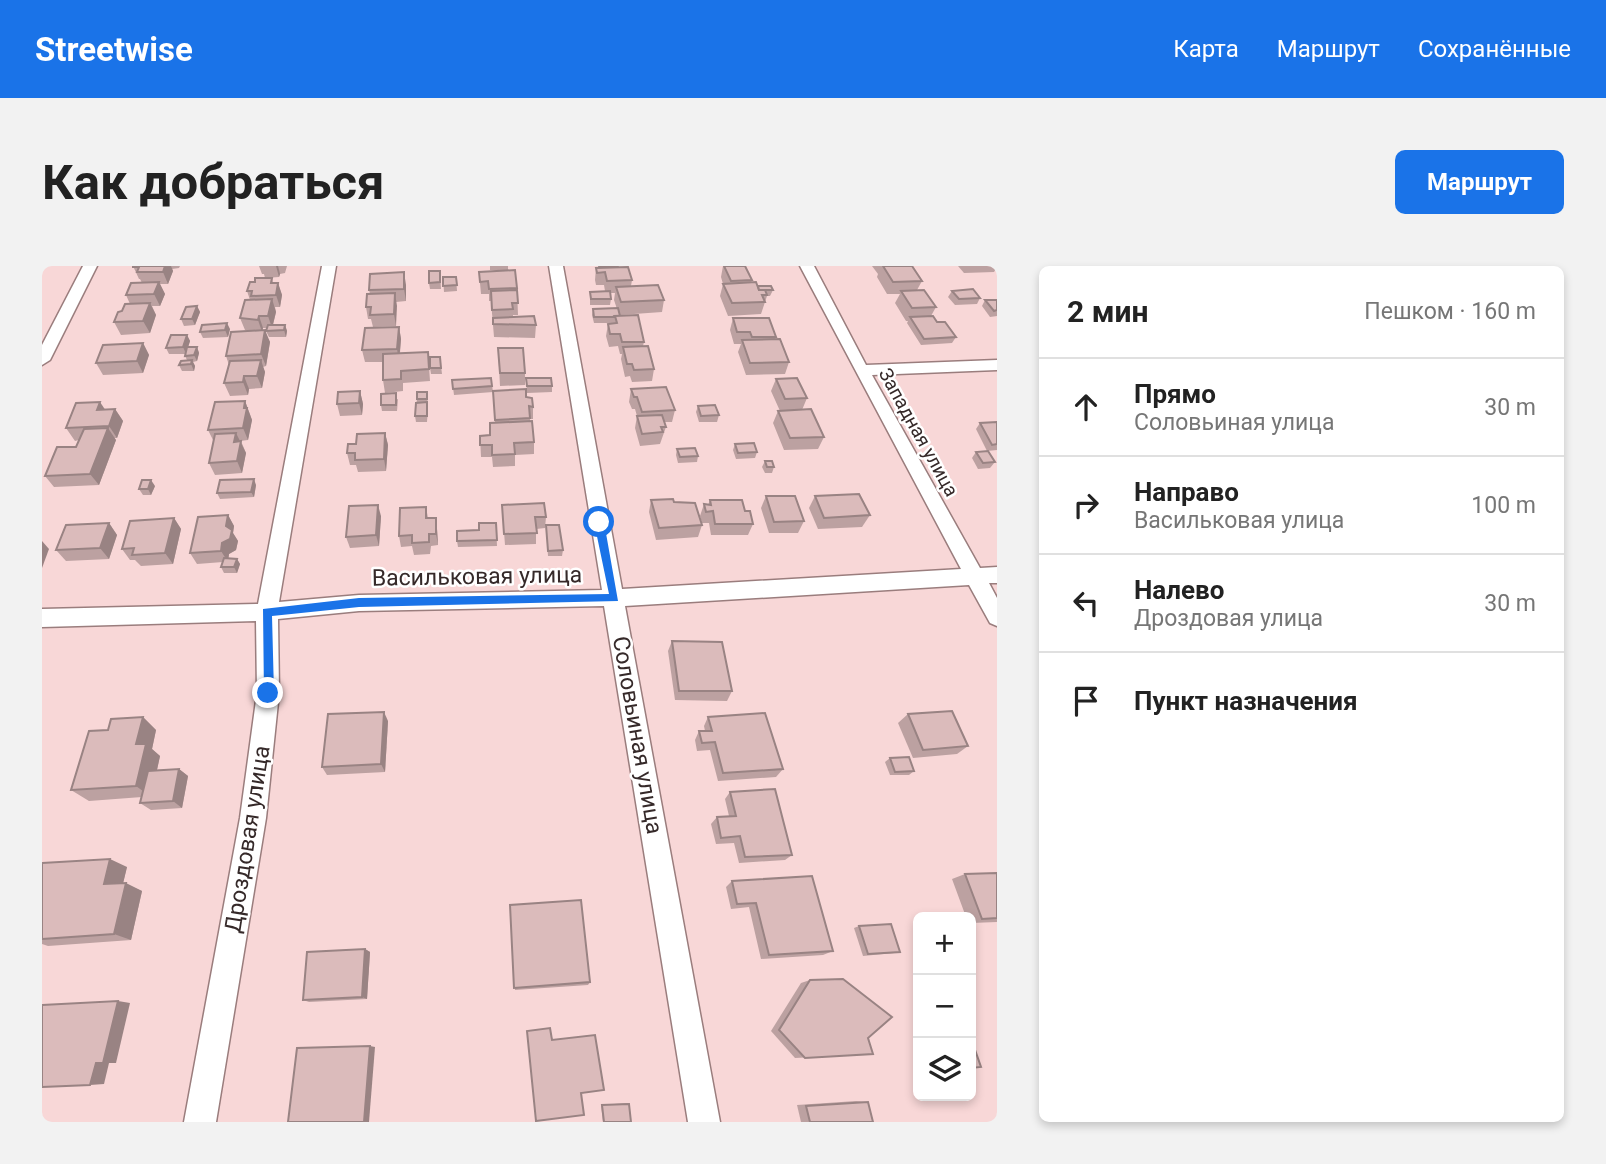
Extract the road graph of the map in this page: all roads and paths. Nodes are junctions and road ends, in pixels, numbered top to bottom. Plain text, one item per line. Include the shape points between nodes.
1 (90, 266) edge
2 (329, 266) edge
3 (556, 266) edge
4 (807, 266) edge
5 (42, 360) edge
6 (997, 365) edge
7 (861, 370) junction
8 (997, 575) edge
9 (974, 576) junction
10 (615, 598) junction
11 (267, 612) junction
12 (997, 617) edge
13 (42, 618) edge
14 (200, 1122) edge
15 (704, 1122) edge

1 - 5 street
2 - 11 street, Дроздовая улица
3 - 10 street, Соловьиная улица
4 - 7 street, Западная улица
6 - 7 street
7 - 9 street, Западная улица
8 - 9 street, Васильковая улица
9 - 10 street, Васильковая улица
9 - 12 street, Западная улица
10 - 11 street, Васильковая улица via 359,603
10 - 15 street, Соловьиная улица
11 - 13 street, Васильковая улица
11 - 14 street, Дроздовая улица via 268,693 253,818

